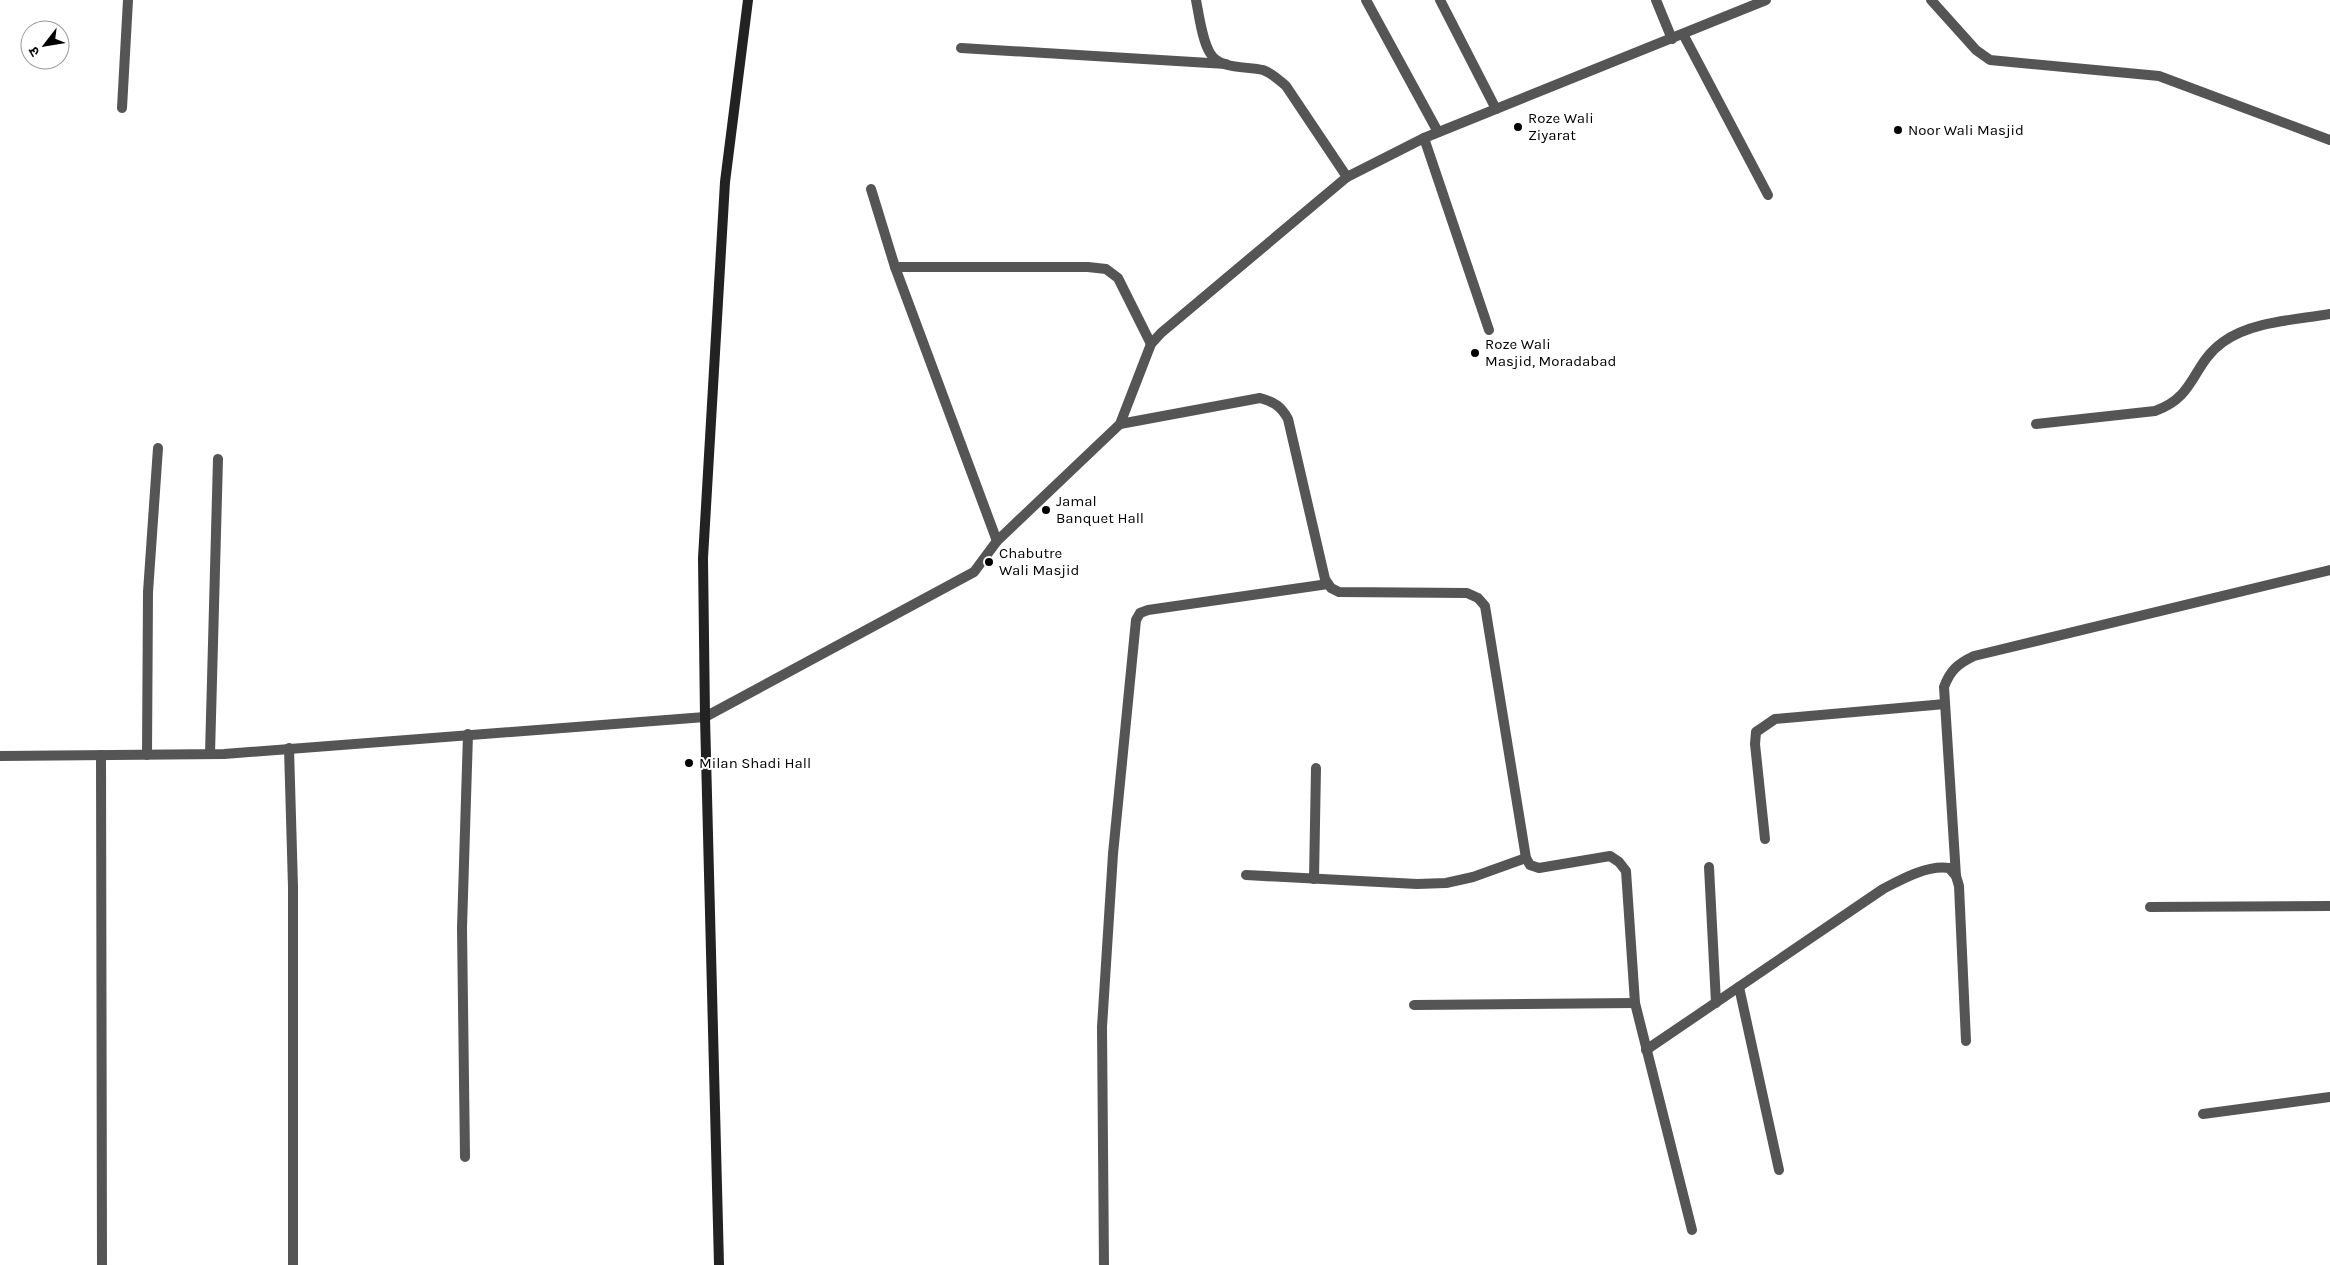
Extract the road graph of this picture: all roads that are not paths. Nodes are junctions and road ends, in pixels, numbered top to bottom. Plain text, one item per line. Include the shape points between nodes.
1 (128, 0) edge
2 (748, 0) edge
3 (1196, 0) edge
4 (1366, 0) edge
5 (1440, 0) edge
6 (1656, 0) edge
7 (1766, 0) edge
8 (1931, 0) edge
9 (1683, 34) junction
10 (1672, 39) junction
11 (961, 48) dead end
12 (1226, 64) junction
13 (122, 108) dead end
14 (1496, 109) junction
15 (1438, 132) junction
16 (1424, 138) junction
17 (2330, 140) edge
18 (1347, 177) junction
19 (871, 189) dead end
20 (1768, 195) dead end
21 (895, 268) junction
22 (2330, 314) edge
23 (1489, 330) dead end
24 (1151, 344) junction
25 (1120, 424) junction
26 (2036, 424) dead end
27 (158, 448) dead end
28 (218, 459) dead end
29 (997, 541) junction
30 (2330, 570) edge
31 (1328, 584) junction
32 (1945, 704) junction
33 (705, 717) junction
34 (468, 734) junction
35 (288, 748) junction
36 (210, 754) junction
37 (101, 755) junction
38 (147, 755) junction
39 (0, 756) edge
40 (1316, 768) dead end
41 (1765, 839) dead end
42 (1526, 858) junction
43 (1708, 867) dead end
44 (1246, 875) dead end
45 (1956, 876) junction
46 (1314, 879) junction
47 (2330, 906) edge
48 (2150, 907) dead end
49 (1739, 987) junction
50 (1636, 1003) junction
51 (1716, 1003) junction
52 (1414, 1005) dead end
53 (1966, 1041) dead end
54 (1646, 1050) junction
55 (2330, 1097) edge
56 (2203, 1114) dead end
57 (464, 1157) dead end
58 (1779, 1170) dead end
59 (1692, 1230) dead end
60 (102, 1265) edge
61 (293, 1265) edge
62 (719, 1265) edge
63 (1104, 1265) edge

1 - 13 street
2 - 33 street via 725,182 703,558
3 - 12 street via 1209,52 1215,60
4 - 15 street
5 - 14 street
6 - 10 street
7 - 9 street
8 - 17 street via 1976,50 1990,60 2159,76
9 - 10 street
9 - 20 street
10 - 14 street
11 - 12 street
12 - 18 street via 1265,70 1286,86
14 - 15 street
15 - 16 street
16 - 18 street
16 - 23 street
18 - 24 street
19 - 21 street
21 - 24 street via 1088,266 1106,269 1118,278
21 - 29 street
22 - 26 street via 2244,330 2223,342 2207,356 2183,395 2171,406 2155,411
24 - 25 street
25 - 29 street
25 - 31 street via 1260,398 1282,408 1288,419
27 - 38 street via 148,592
28 - 36 street
29 - 33 street via 974,572
30 - 32 street via 1974,656 1960,662 1950,673 1944,687
31 - 42 street via 1340,592 1467,592 1485,606
31 - 63 street via 1148,610 1140,613 1136,620 1112,854 1102,1026
32 - 41 street via 1775,719 1764,725 1756,732 1755,744
32 - 45 street
33 - 34 street
33 - 62 street
34 - 35 street
34 - 57 street via 462,928
35 - 36 street
35 - 61 street via 293,887
36 - 38 street
37 - 38 street
37 - 39 street
37 - 60 street
40 - 46 street
42 - 46 street via 1446,883
42 - 50 street via 1530,865 1538,868 1610,856 1626,871
43 - 51 street
44 - 46 street
45 - 49 street via 1949,868 1940,867 1882,889
45 - 53 street
47 - 48 street
49 - 51 street
49 - 58 street
50 - 52 street
50 - 54 street
51 - 54 street
54 - 59 street
55 - 56 street

